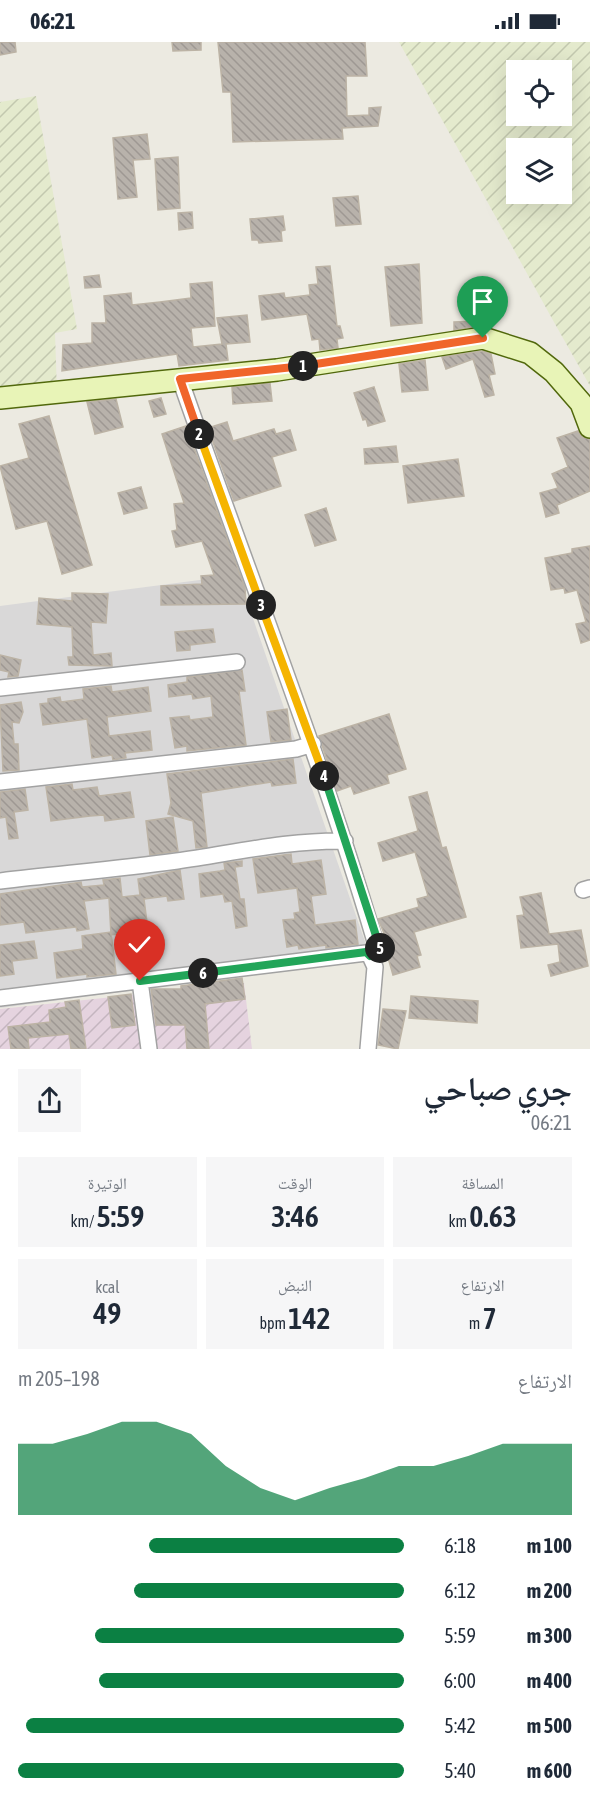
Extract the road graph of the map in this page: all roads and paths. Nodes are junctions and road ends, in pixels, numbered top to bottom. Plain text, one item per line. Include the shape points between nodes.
1 (180, 379) junction
2 (0, 398) edge
3 (590, 427) edge
4 (237, 662) dead end
5 (0, 688) edge
6 (313, 744) junction
7 (0, 783) edge
8 (345, 841) junction
9 (0, 881) edge
10 (370, 956) junction
11 (140, 981) junction
12 (0, 998) edge
13 (149, 1049) edge
14 (368, 1049) edge

1 - 2 street
1 - 3 street via 277,370 483,338 530,353 554,372 581,403
1 - 6 street
4 - 5 street
6 - 7 street
6 - 8 street
8 - 9 street via 258,847 177,861
8 - 10 street via 380,948
10 - 11 street via 366,952
10 - 14 street via 375,967
11 - 12 street
11 - 13 street

